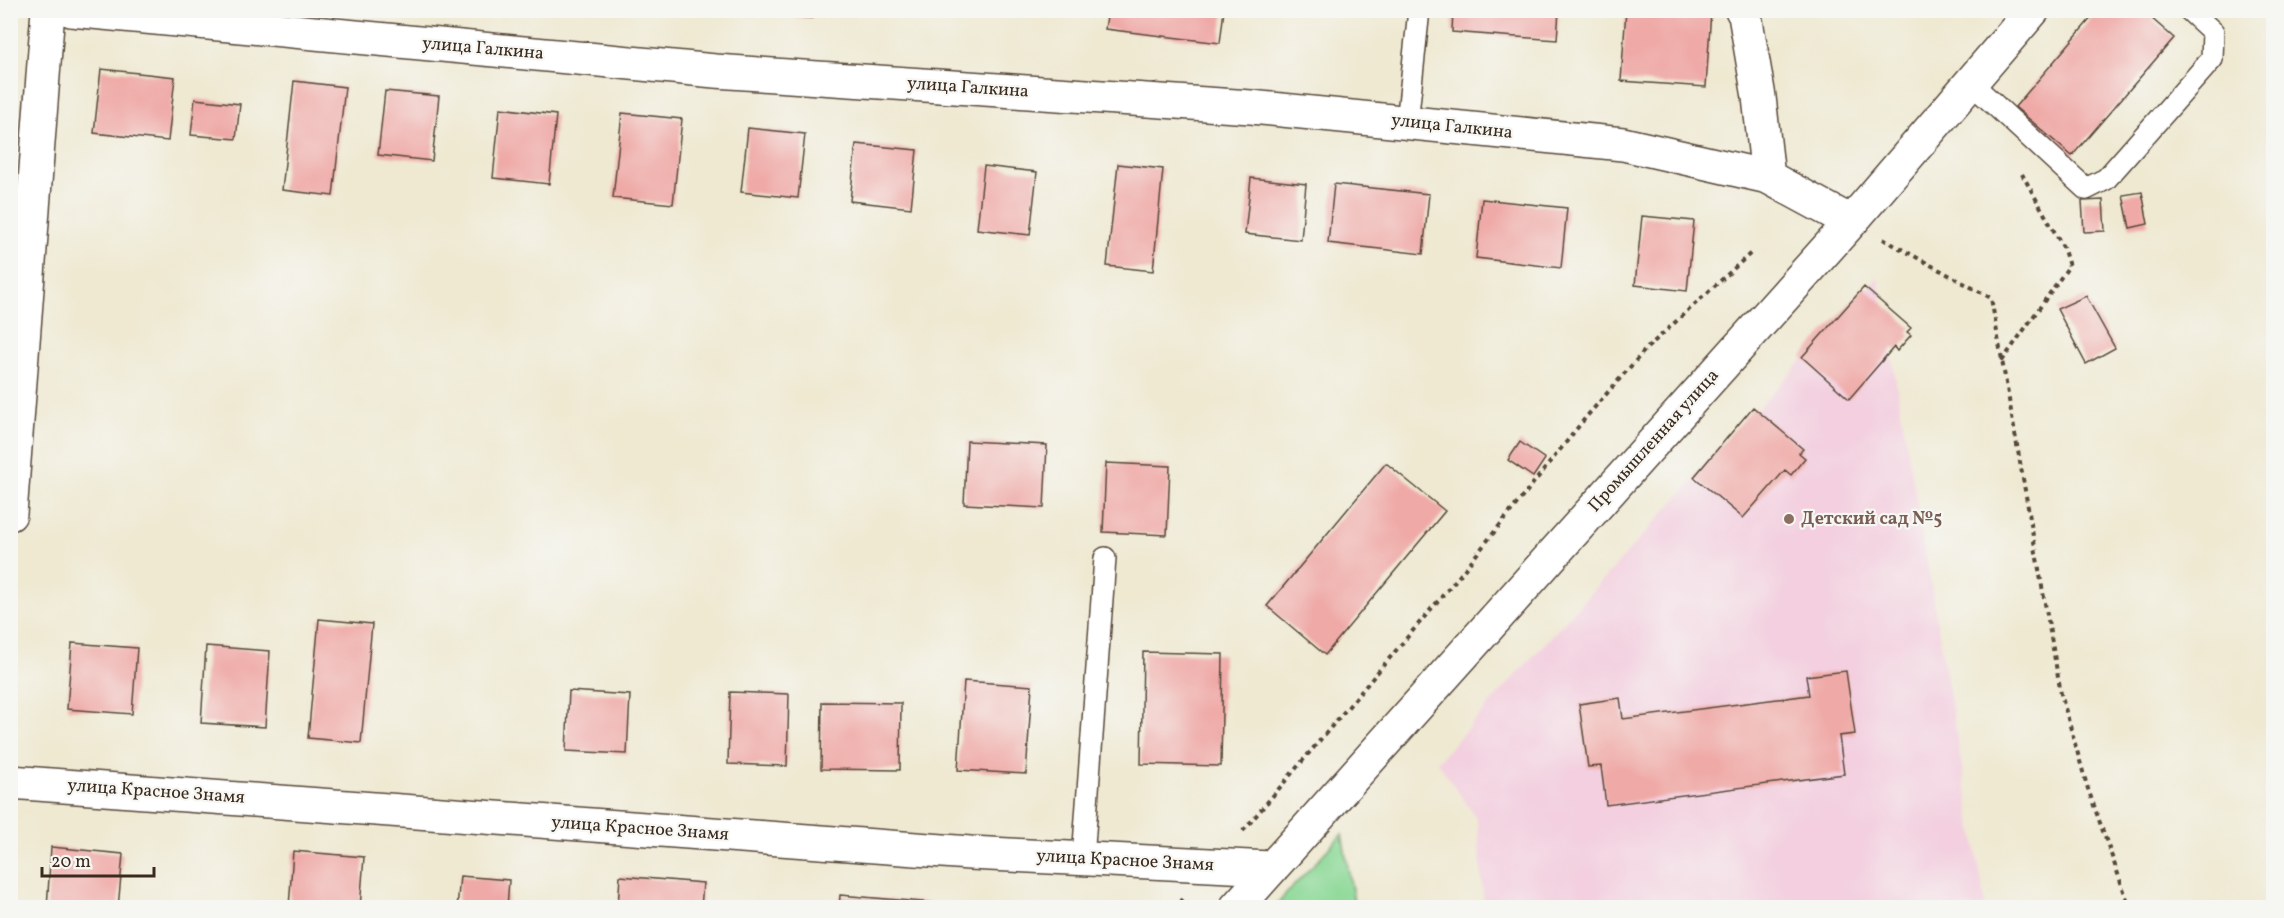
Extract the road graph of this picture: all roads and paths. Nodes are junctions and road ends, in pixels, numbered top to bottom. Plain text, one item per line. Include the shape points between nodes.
1 (48, 10) edge
2 (71, 10) edge
3 (1419, 10) edge
4 (1742, 10) edge
5 (2033, 10) edge
6 (2189, 10) edge
7 (1971, 83) junction
8 (1407, 123) junction
9 (2020, 171) dead end
10 (1768, 177) junction
11 (1851, 222) junction
12 (1753, 251) dead end
13 (2002, 361) junction
14 (14, 406) edge
15 (10, 514) edge
16 (1106, 558) dead end
17 (10, 782) edge
18 (1083, 859) junction
19 (1212, 865) junction
20 (1270, 868) junction
21 (1174, 908) edge
22 (1236, 908) edge
23 (2130, 908) edge

1 - 14 street
2 - 8 street, улица Галкина via 715,71 1251,107
3 - 8 lane
4 - 10 street via 1759,97
5 - 7 street, Промышленная улица
6 - 7 lane via 2213,32 2212,59 2106,178 2086,189
7 - 11 street, Промышленная улица
8 - 10 street, улица Галкина via 1623,144
9 - 13 path via 2064,247 2069,266
10 - 11 street, улица Галкина
11 - 13 path via 1991,298
11 - 20 street, Промышленная улица
12 - 19 path via 1646,349 1460,575
13 - 23 path via 2061,694 2087,786
14 - 15 street
16 - 18 lane
17 - 18 street, улица Красное Знамя
18 - 19 street, улица Красное Знамя
19 - 20 street, улица Красное Знамя
19 - 21 path
20 - 22 street, Промышленная улица

